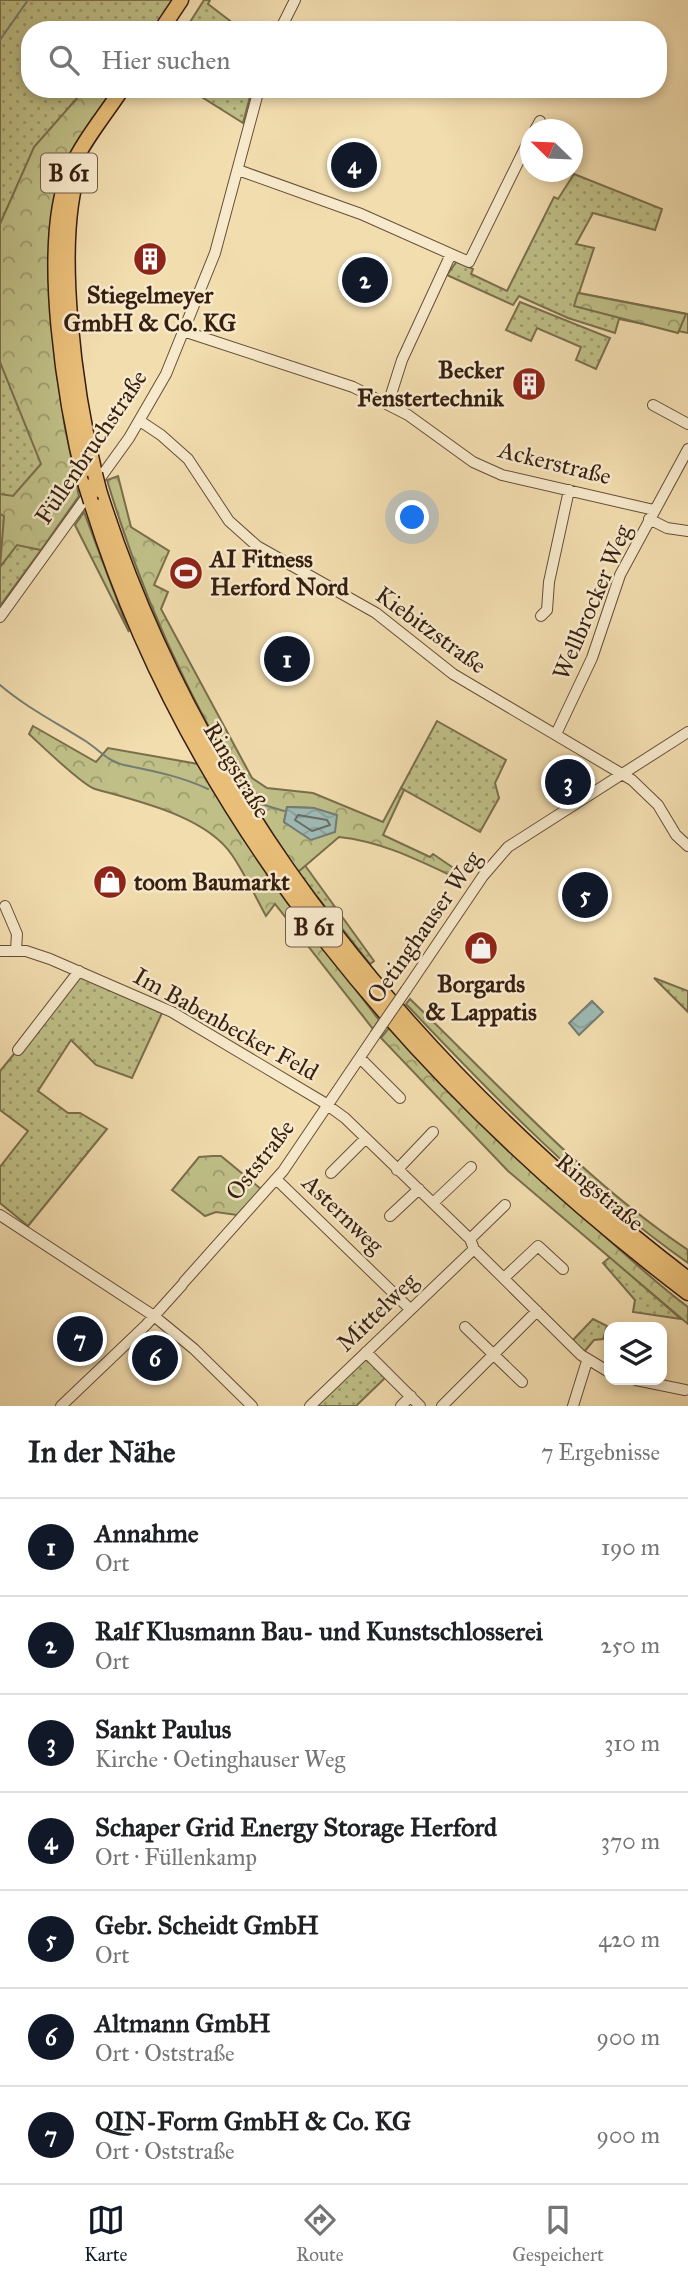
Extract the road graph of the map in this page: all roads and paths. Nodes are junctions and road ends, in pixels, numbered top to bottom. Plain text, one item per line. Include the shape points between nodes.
1 (181, 0) edge
2 (295, 0) edge
3 (168, 21) edge
4 (284, 21) edge
5 (116, 98) edge
6 (256, 98) edge
7 (520, 159) edge
8 (238, 170) junction
9 (451, 254) junction
10 (184, 331) junction
11 (388, 404) junction
12 (653, 404) dead end
13 (139, 422) junction
14 (688, 424) edge
15 (688, 449) edge
16 (93, 488) junction
17 (569, 490) junction
18 (651, 515) junction
19 (688, 531) edge
20 (541, 616) dead end
21 (0, 617) edge
22 (688, 732) edge
23 (556, 734) junction
24 (622, 773) junction
25 (688, 846) edge
26 (5, 906) dead end
27 (16, 950) junction
28 (0, 951) edge
29 (79, 971) junction
30 (376, 1035) joint
31 (18, 1050) dead end
32 (360, 1058) junction
33 (400, 1098) dead end
34 (328, 1105) junction
35 (433, 1132) dead end
36 (365, 1139) junction
37 (471, 1167) dead end
38 (397, 1170) junction
39 (331, 1173) dead end
40 (276, 1179) junction
41 (419, 1189) junction
42 (433, 1203) junction
43 (505, 1205) dead end
44 (0, 1215) edge
45 (390, 1216) dead end
46 (472, 1244) junction
47 (563, 1269) dead end
48 (504, 1278) junction
49 (688, 1279) edge
50 (688, 1293) edge
51 (410, 1309) junction
52 (537, 1311) junction
53 (154, 1316) junction
54 (466, 1327) dead end
55 (366, 1352) junction
56 (493, 1355) junction
57 (587, 1361) junction
58 (604, 1370) edge
59 (522, 1382) dead end
60 (660, 1385) edge
61 (685, 1390) dead end
62 (411, 1396) junction
63 (61, 1406) edge
64 (252, 1406) edge
65 (310, 1406) edge
66 (401, 1406) edge
67 (420, 1406) edge
68 (442, 1406) edge
69 (573, 1406) edge

1 - 3 highway
2 - 4 street
5 - 16 highway, Ringstraße / B 61 via 99,123 78,174 70,236 75,368
6 - 8 street, Füllenbruchstraße
7 - 9 street via 471,260
8 - 9 street via 362,215
8 - 10 street, Füllenbruchstraße via 215,253
9 - 11 street via 402,360
10 - 11 street, Ackerstraße via 329,379
10 - 13 street, Füllenbruchstraße
11 - 17 street, Ackerstraße via 486,469
12 - 14 street
13 - 21 street, Füllenbruchstraße
13 - 23 street, Kiebitzstraße via 182,453 229,521 268,555 376,613 453,674
15 - 18 street, Wellbrocker Weg
16 - 49 highway, Ringstraße / B 61 via 170,671 241,800 306,897 387,998 477,1095 599,1208
16 - 50 highway, Ringstraße / B 61 via 130,612 189,734 259,850 319,934 404,1035 501,1135 601,1225
17 - 18 street, Ackerstraße
17 - 20 street via 547,610
18 - 19 street, Ackerstraße via 667,528
18 - 23 street, Wellbrocker Weg via 620,575 592,659
22 - 24 street, Oetinghauser Weg
23 - 24 street, Kiebitzstraße
24 - 25 street, Kiebitzstraße via 645,790
24 - 30 street, Oetinghauser Weg, bridge via 523,835 497,857
26 - 27 street via 17,934
27 - 28 street, Im Babenbecker Feld
27 - 29 street, Im Babenbecker Feld
29 - 31 street
29 - 34 street, Im Babenbecker Feld via 172,1012
30 - 32 street, Oststraße
32 - 33 street
32 - 34 street, Oststraße
34 - 36 street, Im Babenbecker Feld
34 - 40 street, Oststraße
35 - 38 street
36 - 38 street, Im Babenbecker Feld
36 - 39 street
37 - 42 street
38 - 41 street, Im Babenbecker Feld
40 - 51 street, Asternweg
40 - 53 street, Oststraße
41 - 42 street, Im Babenbecker Feld
41 - 45 street
42 - 46 street, Im Babenbecker Feld
43 - 46 street
44 - 53 street
46 - 48 street, Im Babenbecker Feld
46 - 51 street, Mittelweg
47 - 48 street via 538,1246
48 - 52 street, Im Babenbecker Feld
51 - 55 street, Mittelweg
52 - 56 street
52 - 57 street, Im Babenbecker Feld
53 - 63 street, Oststraße
53 - 64 street
54 - 56 street
55 - 62 street
55 - 65 street, Mittelweg
56 - 59 street
56 - 68 street
57 - 58 street, Im Babenbecker Feld
57 - 69 street
60 - 61 street
62 - 66 street
62 - 67 street

